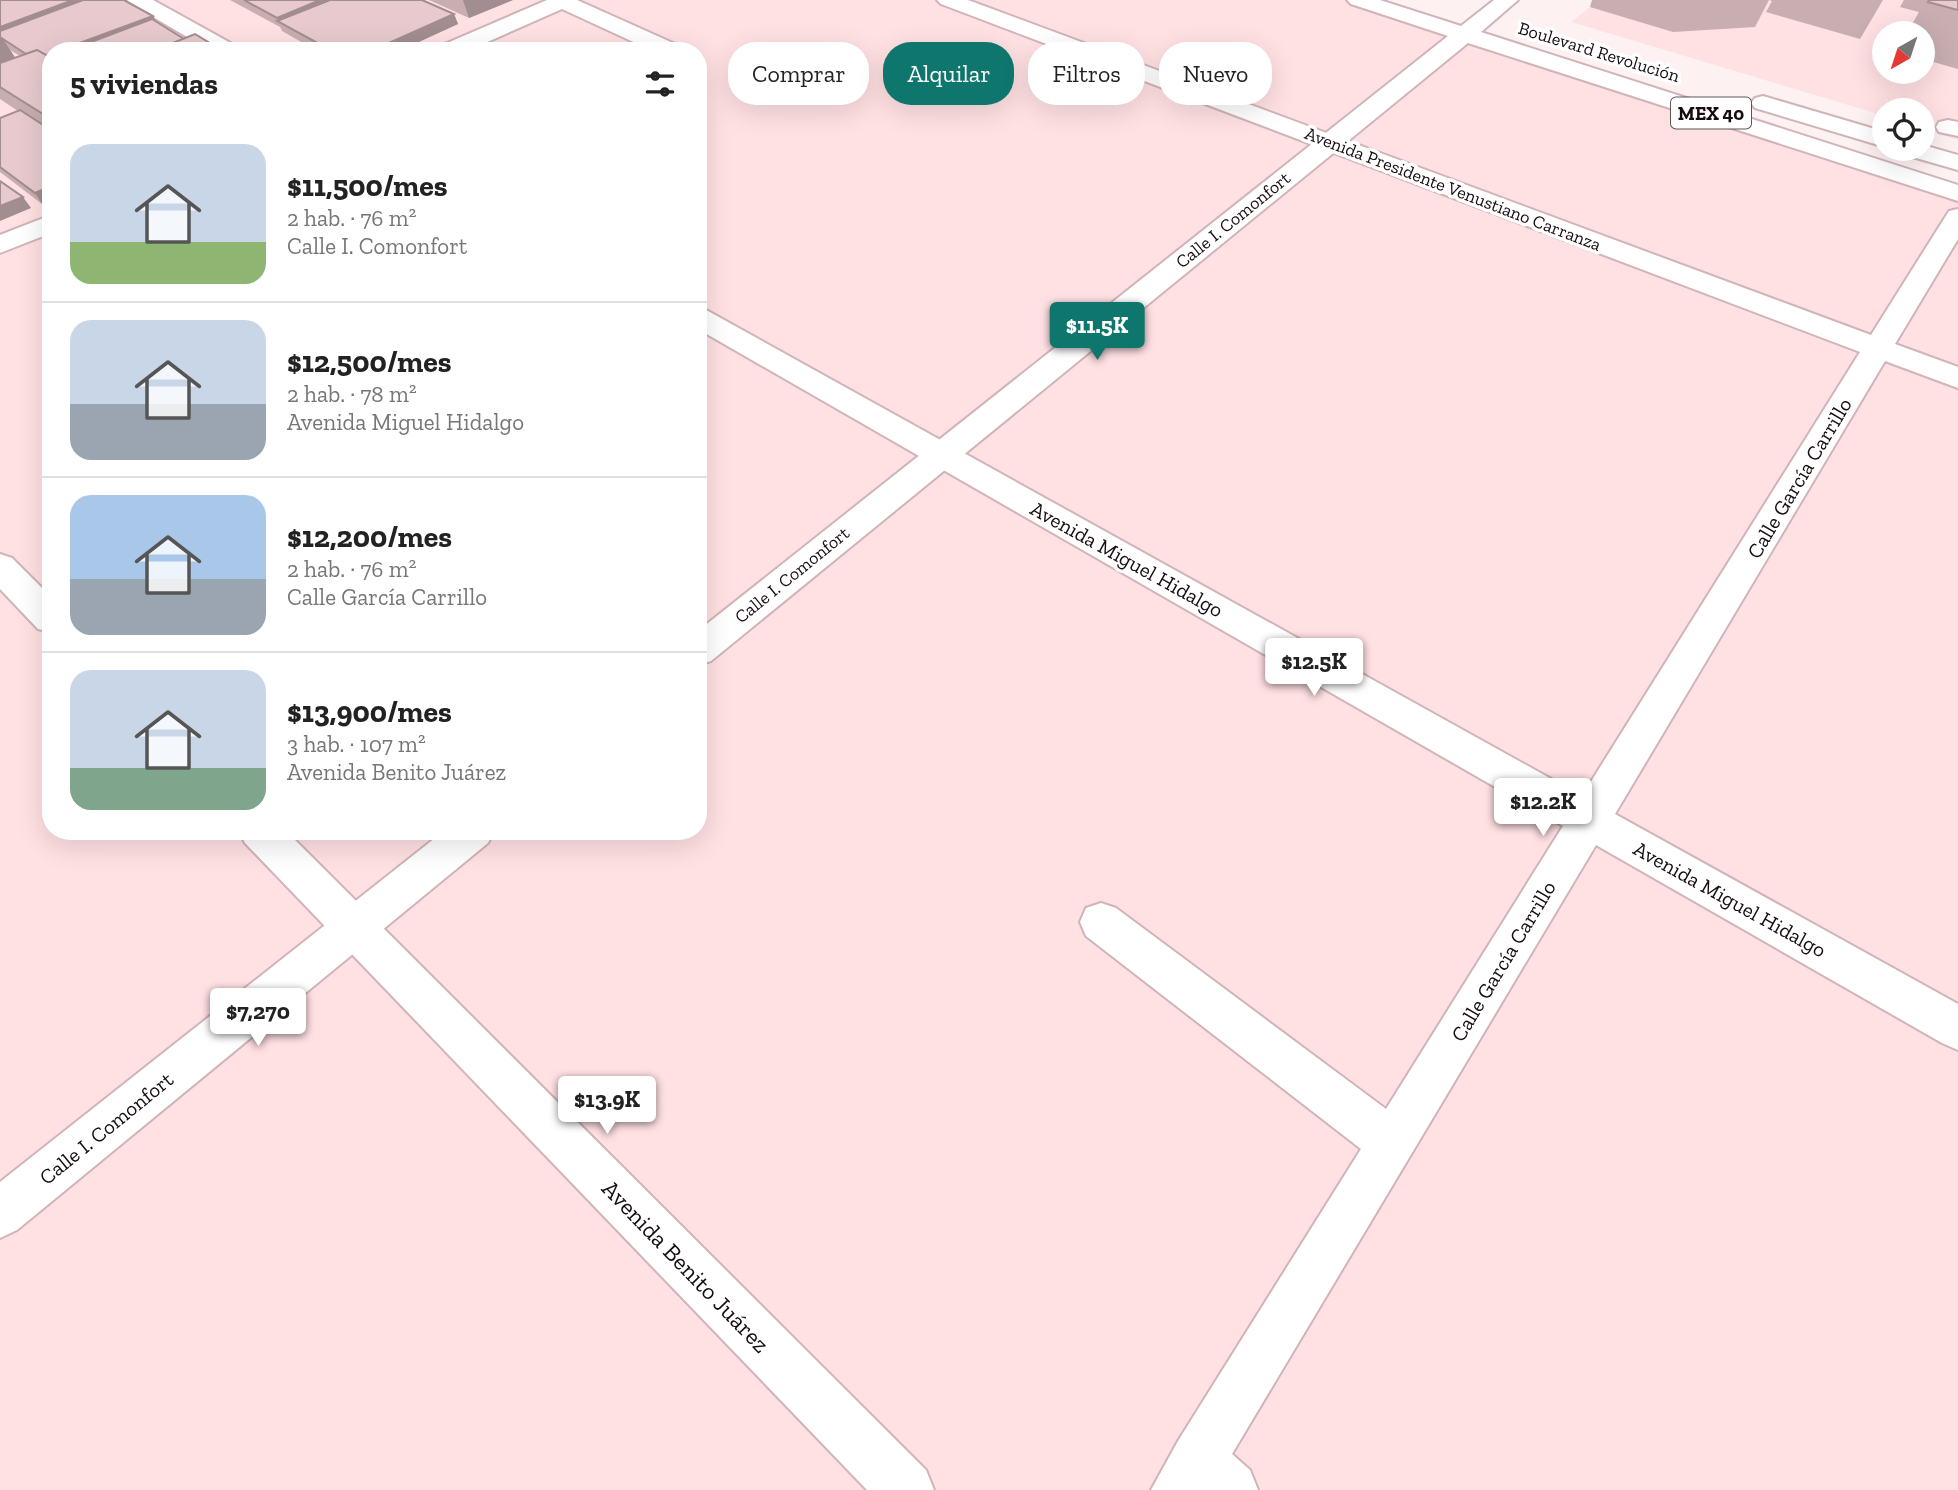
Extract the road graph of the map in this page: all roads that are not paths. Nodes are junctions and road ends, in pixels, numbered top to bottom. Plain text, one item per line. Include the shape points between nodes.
1 (138, 0) edge
2 (948, 0) edge
3 (1358, 0) edge
4 (1507, 0) edge
5 (563, 1) edge
6 (1469, 19) junction
7 (1512, 24) dead end
8 (212, 42) edge
9 (469, 42) edge
10 (652, 42) edge
11 (1738, 95) dead end
12 (1872, 137) edge
13 (1329, 142) junction
14 (1935, 156) edge
15 (1958, 163) edge
16 (1958, 193) edge
17 (1958, 217) edge
18 (42, 227) edge
19 (0, 245) edge
20 (707, 322) edge
21 (1878, 348) junction
22 (1958, 378) edge
23 (942, 454) junction
24 (0, 567) edge
25 (42, 610) edge
26 (707, 644) edge
27 (1590, 820) junction
28 (268, 840) edge
29 (463, 840) edge
30 (1101, 922) dead end
31 (354, 928) junction
32 (1958, 1028) edge
33 (1392, 1143) junction
34 (0, 1213) edge
35 (1202, 1480) edge
36 (906, 1490) edge

1 - 8 street
2 - 13 street, Avenida Presidente Venustiano Carranza
3 - 6 street, MEX 40
4 - 6 street, Calle I. Comonfort
5 - 9 street
5 - 10 street
6 - 7 street, Boulevard Revolución / MEX 40
6 - 13 street, Calle I. Comonfort
6 - 16 street, MEX 40
11 - 12 street, MEX 40
13 - 21 street, Avenida Presidente Venustiano Carranza
13 - 23 street, Calle I. Comonfort
14 - 15 street
17 - 21 street, Calle García Carrillo
18 - 19 street
20 - 23 street, Avenida Miguel Hidalgo
21 - 22 street, Avenida Presidente Venustiano Carranza
21 - 27 street, Calle García Carrillo
23 - 26 street, Calle I. Comonfort
23 - 27 street, Avenida Miguel Hidalgo
24 - 25 street
27 - 32 street, Avenida Miguel Hidalgo
27 - 33 street, Calle García Carrillo
28 - 31 street, Avenida Benito Juárez
29 - 31 street, Calle I. Comonfort
30 - 33 street
31 - 34 street, Calle I. Comonfort
31 - 36 street, Avenida Benito Juárez
33 - 35 street, Calle García Carrillo

